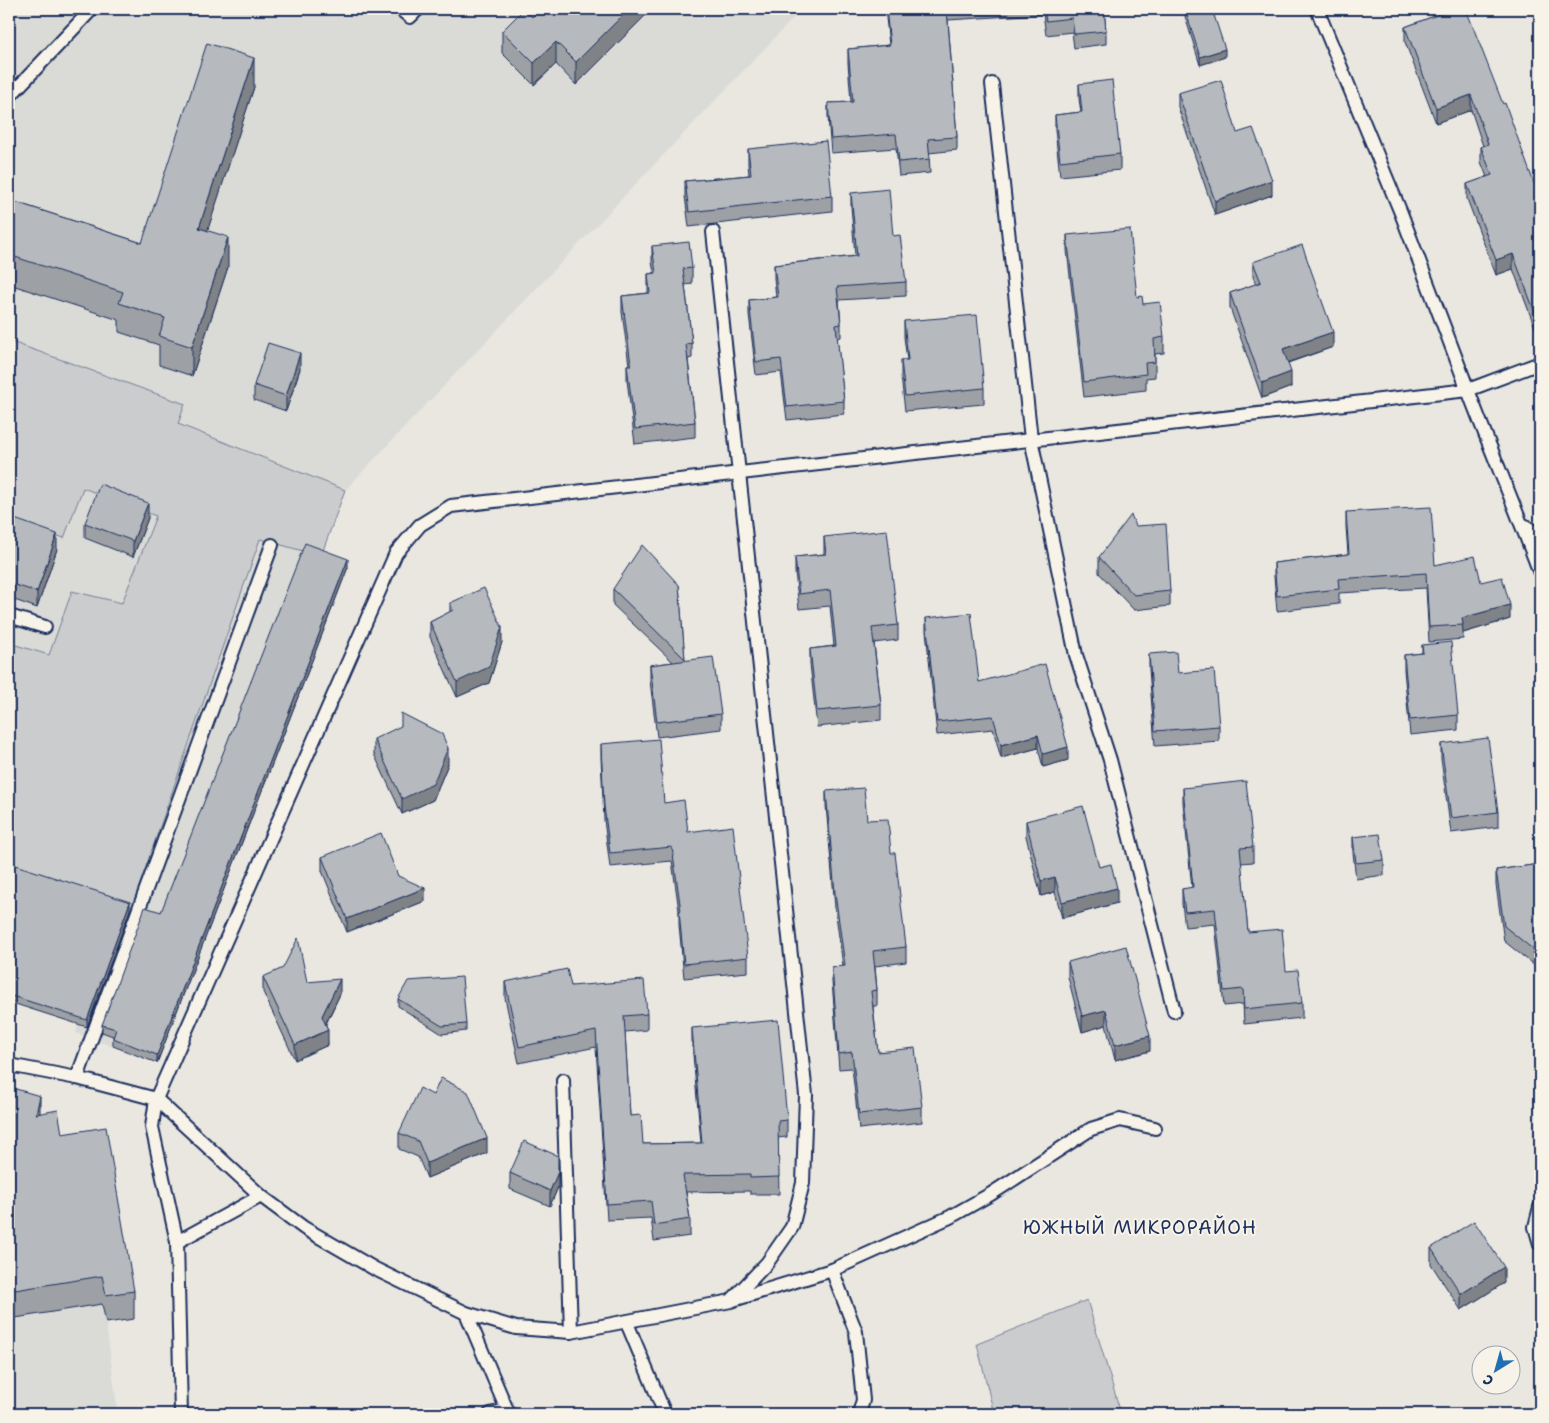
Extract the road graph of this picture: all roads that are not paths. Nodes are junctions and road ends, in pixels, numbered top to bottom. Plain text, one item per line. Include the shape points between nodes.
1 (92, 9) edge
2 (400, 9) edge
3 (418, 9) edge
4 (1316, 9) edge
5 (992, 84) dead end
6 (9, 97) edge
7 (712, 232) dead end
8 (1540, 363) edge
9 (1468, 390) junction
10 (1031, 439) junction
11 (739, 472) junction
12 (1522, 524) junction
13 (1540, 535) edge
14 (272, 545) dead end
15 (1540, 572) edge
16 (9, 616) edge
17 (45, 627) dead end
18 (1174, 1011) dead end
19 (9, 1065) edge
20 (77, 1078) junction
21 (563, 1080) dead end
22 (156, 1099) junction
23 (1154, 1128) dead end
24 (261, 1196) junction
25 (1540, 1207) edge
26 (177, 1242) junction
27 (1540, 1244) edge
28 (832, 1270) junction
29 (731, 1301) junction
30 (466, 1314) junction
31 (627, 1323) junction
32 (571, 1332) junction
33 (181, 1414) edge
34 (490, 1414) edge
35 (665, 1414) edge
36 (860, 1414) edge

1 - 6 lane
2 - 3 lane via 410,17
4 - 9 lane via 1401,213
5 - 10 lane
7 - 11 lane
8 - 9 lane
9 - 10 lane
9 - 12 lane via 1496,467
10 - 11 lane
10 - 18 lane via 1076,654 1110,760
11 - 22 lane via 451,506 420,525 396,553
11 - 29 lane via 806,1095 803,1184 792,1227 767,1263
12 - 13 lane
12 - 15 lane
14 - 20 lane
16 - 17 lane
19 - 20 lane
20 - 22 lane
21 - 32 lane
22 - 24 lane
22 - 26 lane via 152,1127
23 - 28 lane via 1120,1120 1090,1129 950,1217
24 - 26 lane
24 - 30 lane via 304,1228 375,1269
25 - 27 lane via 1535,1227
26 - 33 lane
28 - 29 lane
28 - 36 lane via 856,1332 863,1400
29 - 31 lane
30 - 32 lane via 516,1328
30 - 34 lane via 507,1410
31 - 32 lane
31 - 35 lane

